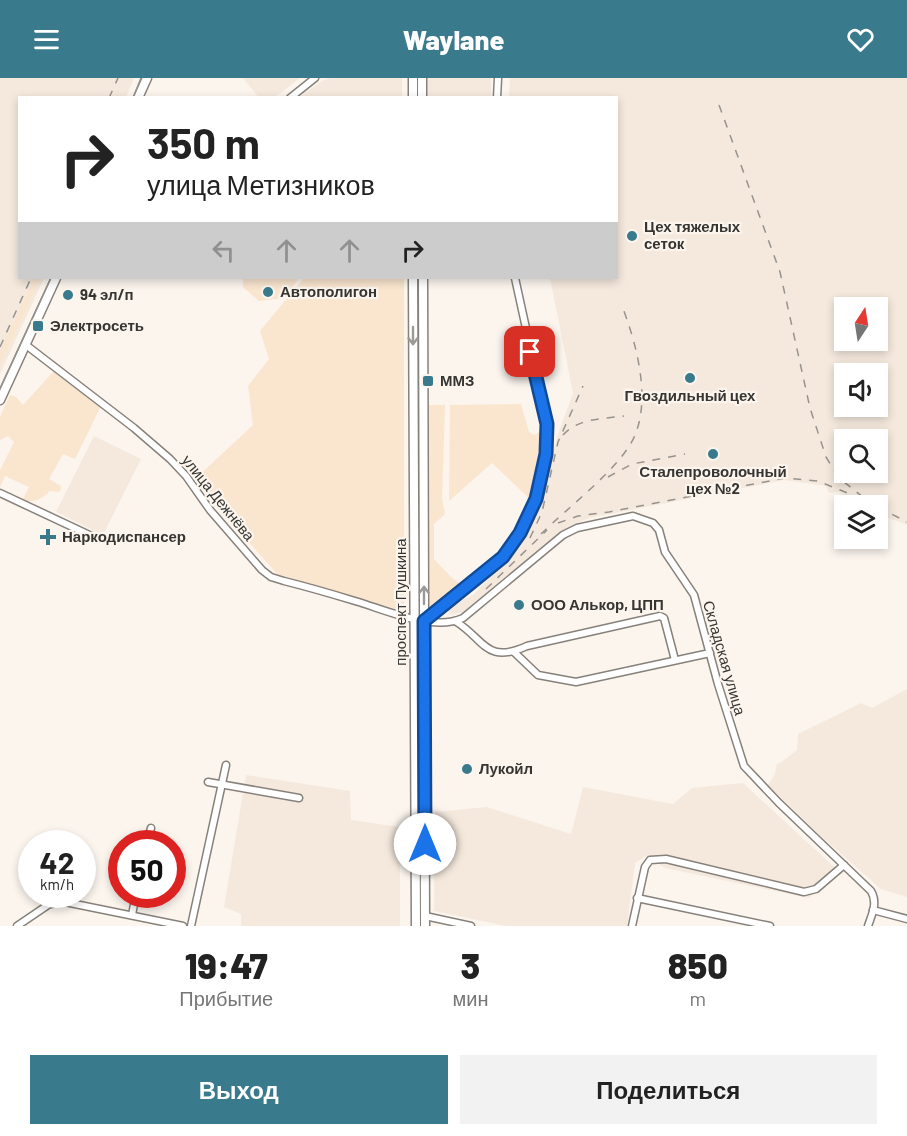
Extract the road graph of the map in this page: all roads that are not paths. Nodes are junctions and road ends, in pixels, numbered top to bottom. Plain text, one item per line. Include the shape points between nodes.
1 (147, 78) edge
2 (315, 78) edge
3 (413, 78) edge
4 (422, 78) edge
5 (498, 78) edge
6 (139, 96) edge
7 (292, 96) edge
8 (413, 96) edge
9 (422, 96) edge
10 (497, 96) edge
11 (56, 279) edge
12 (413, 279) edge
13 (423, 279) edge
14 (515, 279) edge
15 (26, 345) junction
16 (0, 400) edge
17 (0, 493) edge
18 (98, 539) dead end
19 (419, 620) junction
20 (455, 621) junction
21 (514, 652) junction
22 (710, 653) junction
23 (675, 660) junction
24 (226, 765) dead end
25 (208, 782) dead end
26 (222, 785) junction
27 (299, 798) dead end
28 (844, 865) junction
29 (637, 898) junction
30 (133, 908) edge
31 (873, 910) junction
32 (132, 915) junction
33 (907, 919) edge
34 (425, 921) edge
35 (17, 926) edge
36 (183, 926) edge
37 (191, 926) edge
38 (416, 926) edge
39 (471, 926) edge
40 (632, 926) edge
41 (770, 926) edge
42 (868, 926) edge

1 - 6 main road
2 - 7 street
3 - 8 main road
4 - 9 main road
5 - 10 street
11 - 15 main road
12 -> 19 main road, проспект Пушкина
19 -> 13 main road, проспект Пушкина
14 - 19 street via 547,424 546,454 536,499 503,557
15 - 16 main road
15 - 19 street, улица Дежнёва via 170,459 271,577
17 - 18 street
19 - 20 street
19 - 34 main road, проспект Пушкина
19 - 38 main road, проспект Пушкина
20 - 21 street via 489,651
20 - 22 street, Складская улица via 563,535 577,528 633,516 653,523 659,530 665,552 694,595
21 - 23 street via 538,675 576,682
21 - 23 street via 660,616 664,618
22 - 23 street
22 - 28 street, Складская улица via 744,766
24 - 26 street
25 - 26 street
26 - 27 street
26 - 37 street
28 - 29 street via 816,889 804,892 656,859 645,867
28 - 31 street, Складская улица via 871,891
29 - 40 street
29 - 41 street
30 - 32 street
31 - 33 street
31 - 42 street
32 - 35 street via 64,902 48,905
32 - 36 street
34 - 39 street

